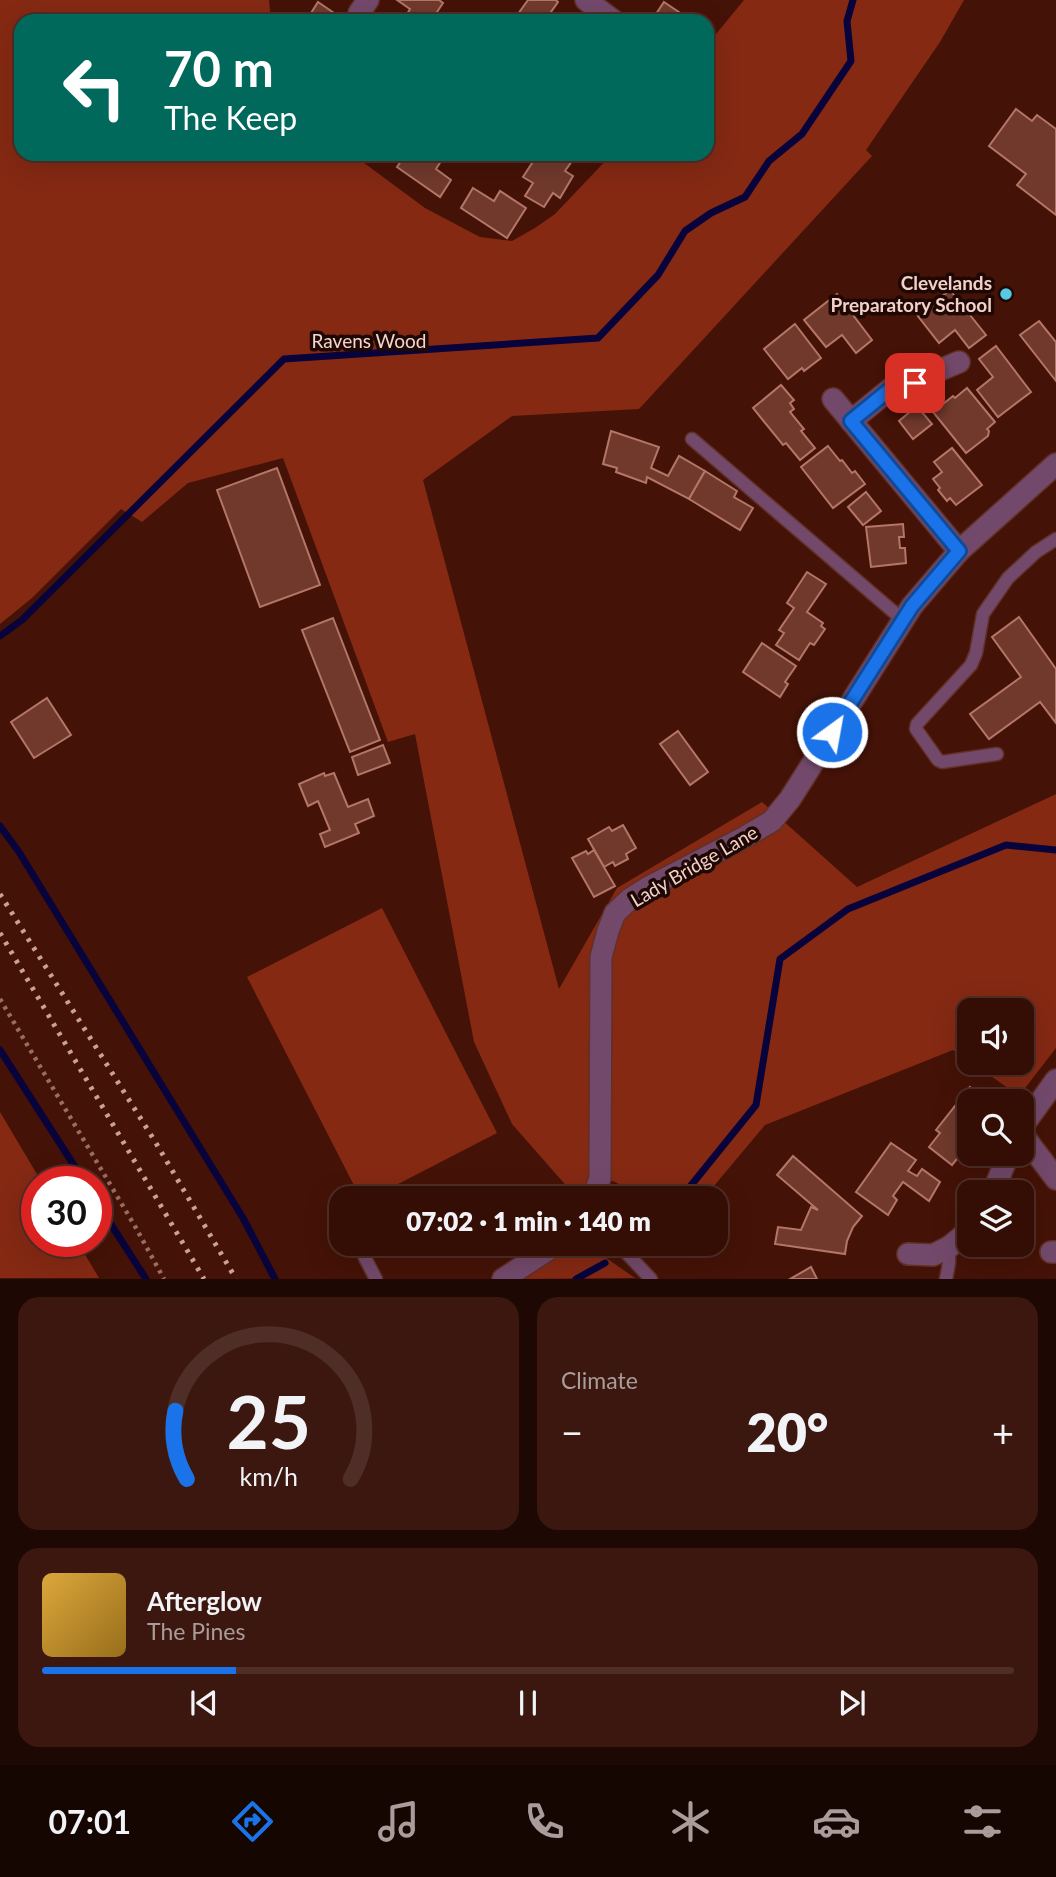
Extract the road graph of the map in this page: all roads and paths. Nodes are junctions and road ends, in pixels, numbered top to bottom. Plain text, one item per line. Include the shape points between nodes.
1 (959, 362) dead end
2 (833, 399) dead end
3 (851, 421) junction
4 (692, 439) dead end
5 (1056, 464) edge
6 (1056, 539) edge
7 (959, 551) junction
8 (903, 620) junction
9 (997, 754) dead end
10 (0, 999) edge
11 (1056, 1080) edge
12 (1034, 1110) edge
13 (1034, 1150) edge
14 (1056, 1179) edge
15 (597, 1186) edge
16 (957, 1241) edge
17 (949, 1247) junction
18 (908, 1254) dead end
19 (538, 1256) edge
20 (629, 1256) edge
21 (365, 1258) dead end
22 (164, 1279) edge
23 (376, 1279) edge
24 (503, 1279) edge
25 (651, 1279) edge
26 (946, 1279) edge

1 - 3 street via 921,381 894,386
2 - 3 street
3 - 7 street
4 - 8 lane
5 - 7 street, Lady Bridge Lane
6 - 9 lane via 1008,578 983,614 971,666 917,724 916,729 942,762
7 - 8 street, Lady Bridge Lane
8 - 15 street, Lady Bridge Lane via 772,821 649,887 615,914 601,957
10 - 22 path
11 - 12 street
13 - 14 street
16 - 17 street
17 - 18 street via 933,1255
17 - 26 lane
19 - 24 street
20 - 25 lane
21 - 23 lane

